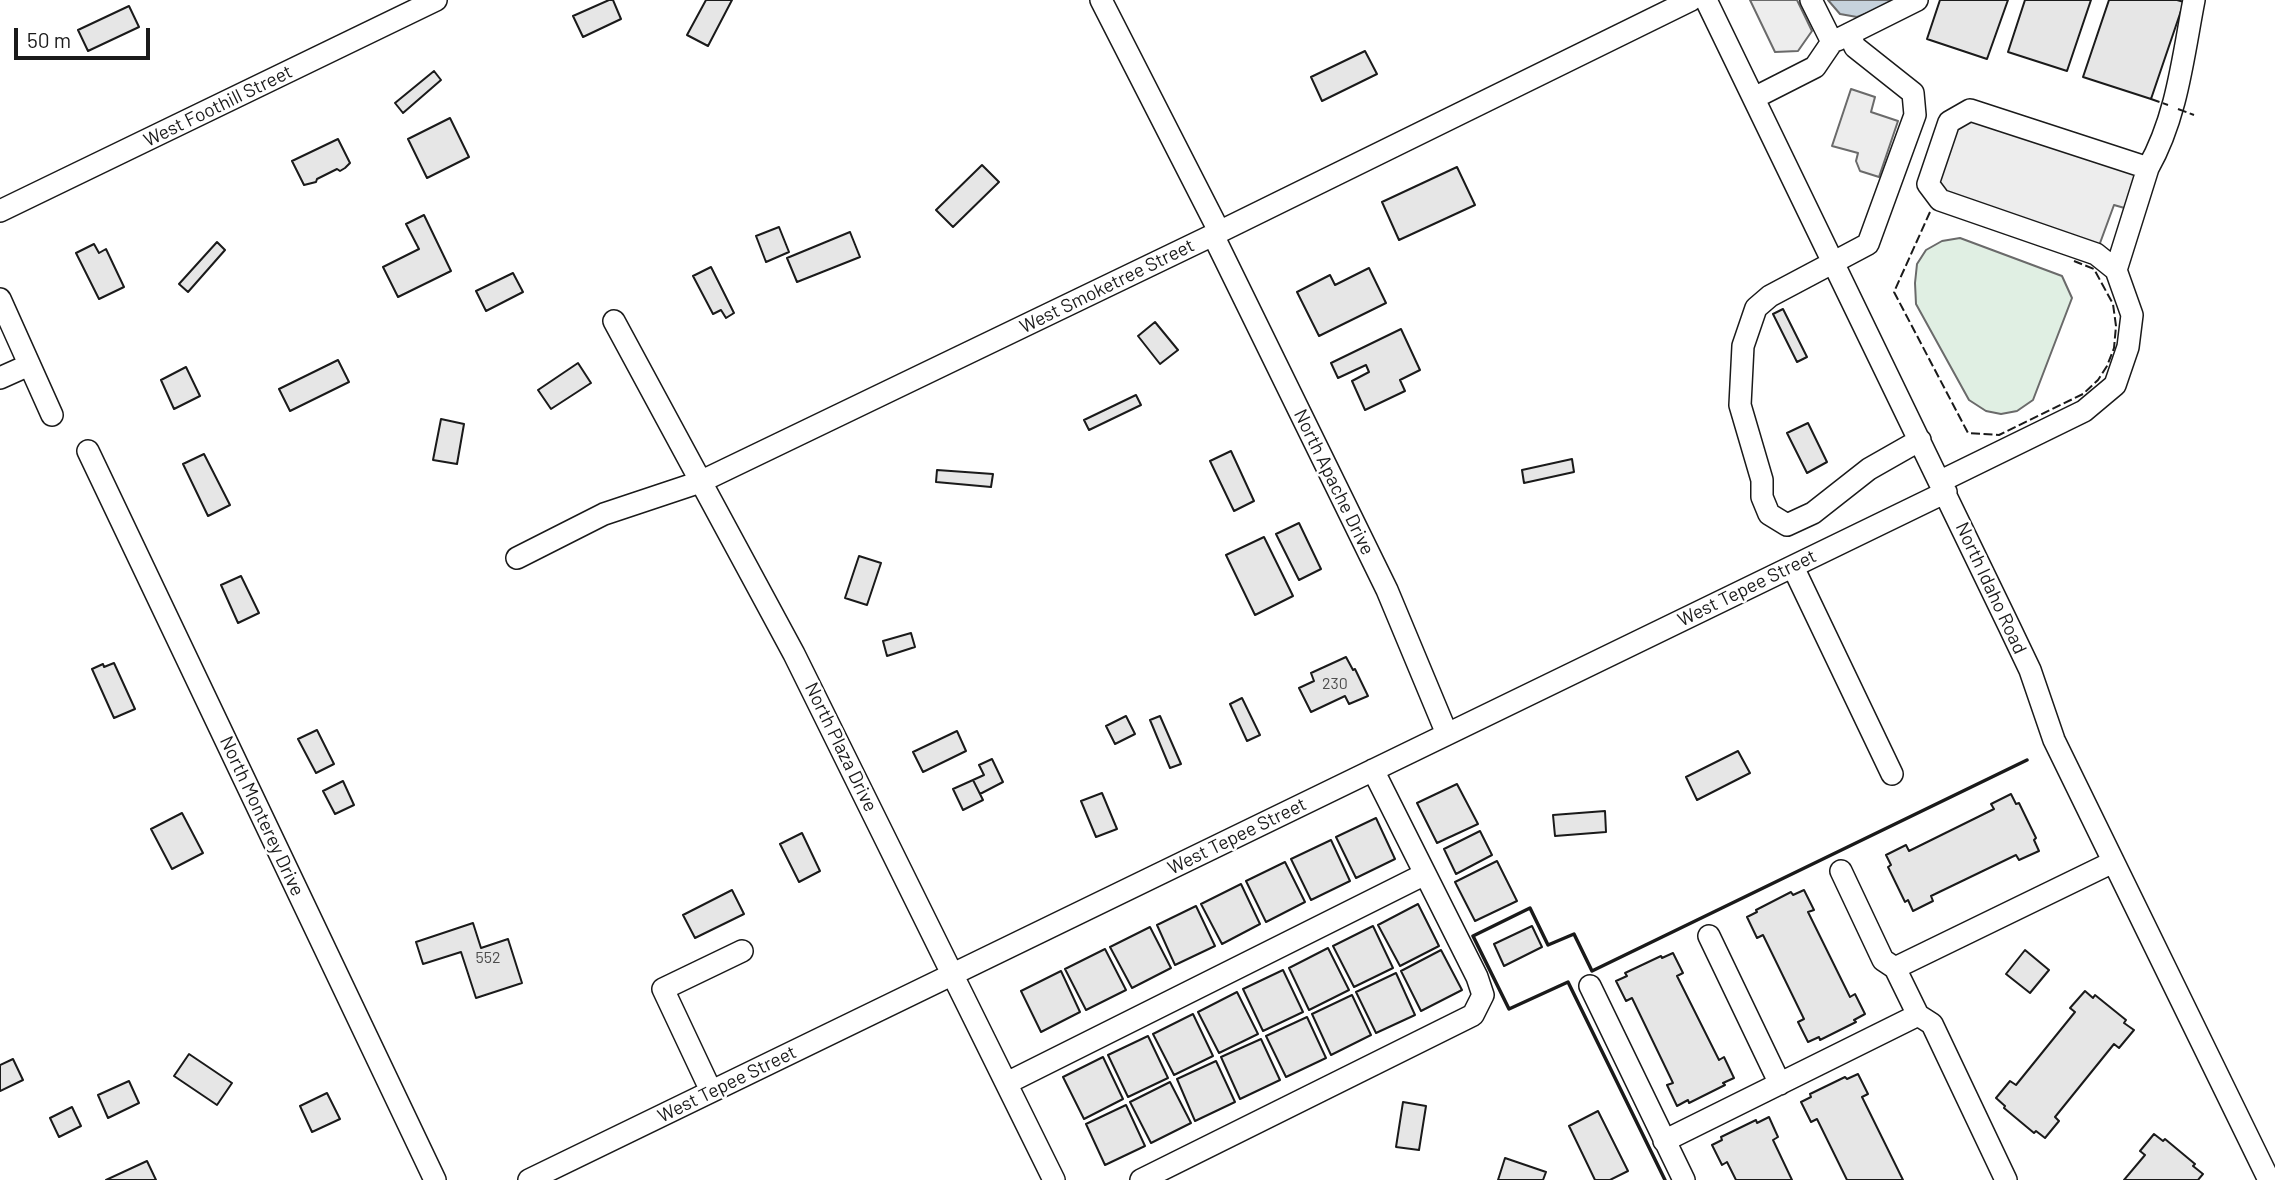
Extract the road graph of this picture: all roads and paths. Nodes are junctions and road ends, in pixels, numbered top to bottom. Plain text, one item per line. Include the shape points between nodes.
1 (436, 0) edge
2 (1101, 0) edge
3 (1691, 0) edge
4 (1706, 0) edge
5 (1811, 0) edge
6 (1917, 0) edge
7 (2194, 0) edge
8 (1840, 38) junction
9 (1754, 98) junction
10 (2148, 168) junction
11 (0, 211) edge
12 (1216, 233) junction
13 (1833, 262) junction
14 (2116, 270) junction
15 (0, 299) edge
16 (614, 321) dead end
17 (29, 365) junction
18 (0, 378) edge
19 (52, 415) dead end
20 (1920, 440) junction
21 (88, 452) dead end
22 (700, 482) junction
23 (1943, 487) junction
24 (517, 558) dead end
25 (1793, 567) junction
26 (1447, 734) junction
27 (1373, 770) junction
28 (1892, 774) dead end
29 (2113, 862) junction
30 (1841, 871) dead end
31 (1425, 874) junction
32 (1709, 936) dead end
33 (742, 951) dead end
34 (1895, 968) junction
35 (953, 974) junction
36 (1590, 986) dead end
37 (1918, 1015) junction
38 (1007, 1083) junction
39 (1780, 1084) junction
40 (712, 1091) junction
41 (1664, 1141) junction
42 (435, 1180) edge
43 (529, 1180) edge
44 (1054, 1180) edge
45 (1141, 1180) edge
46 (1684, 1180) edge
47 (2006, 1180) edge
48 (2269, 1180) edge

1 - 11 street, West Foothill Street
2 - 12 street, North Apache Drive
3 - 12 street, West Smoketree Street
4 - 9 street, North Idaho Road
5 - 8 street
6 - 8 street
7 - 10 street via 2173,107
8 - 9 street via 1815,67
8 - 13 street via 1913,93 1915,115 1868,244
9 - 13 street, North Idaho Road
10 - 14 street
10 - 14 street via 1970,110 1948,122 1928,184 1940,200 2096,254
12 - 22 street, West Smoketree Street
12 - 26 street, North Apache Drive via 1387,590
13 - 20 street, North Idaho Road
13 - 20 street via 1756,308 1743,346 1740,405 1769,514 1787,525 1813,513 1869,469
14 - 23 street, West Tepee Street via 2132,315 2128,347 2115,384 2084,411
15 - 17 street
16 - 22 street, North Plaza Drive
17 - 18 street
17 - 19 street
20 - 23 street, North Idaho Road
21 - 42 street, North Monterey Drive
22 - 24 street, West Smoketree Street via 604,514
22 - 35 street, North Plaza Drive via 794,654
23 - 25 street, West Tepee Street
23 - 29 street, North Idaho Road via 2030,670 2054,740
25 - 26 street, West Tepee Street
25 - 28 street
26 - 27 street, West Tepee Street
27 - 31 street
27 - 35 street, West Tepee Street
29 - 34 street
29 - 48 street, North Idaho Road
30 - 34 street via 1883,960
31 - 38 street
31 - 45 street via 1477,977 1483,995 1473,1015
32 - 39 street
33 - 40 street via 663,989
34 - 37 street
35 - 38 street, North Plaza Drive
35 - 40 street, West Tepee Street
36 - 41 street
37 - 39 street
37 - 47 street via 1933,1024
38 - 44 street, North Plaza Drive
39 - 41 street
40 - 43 street, West Tepee Street
41 - 46 street

